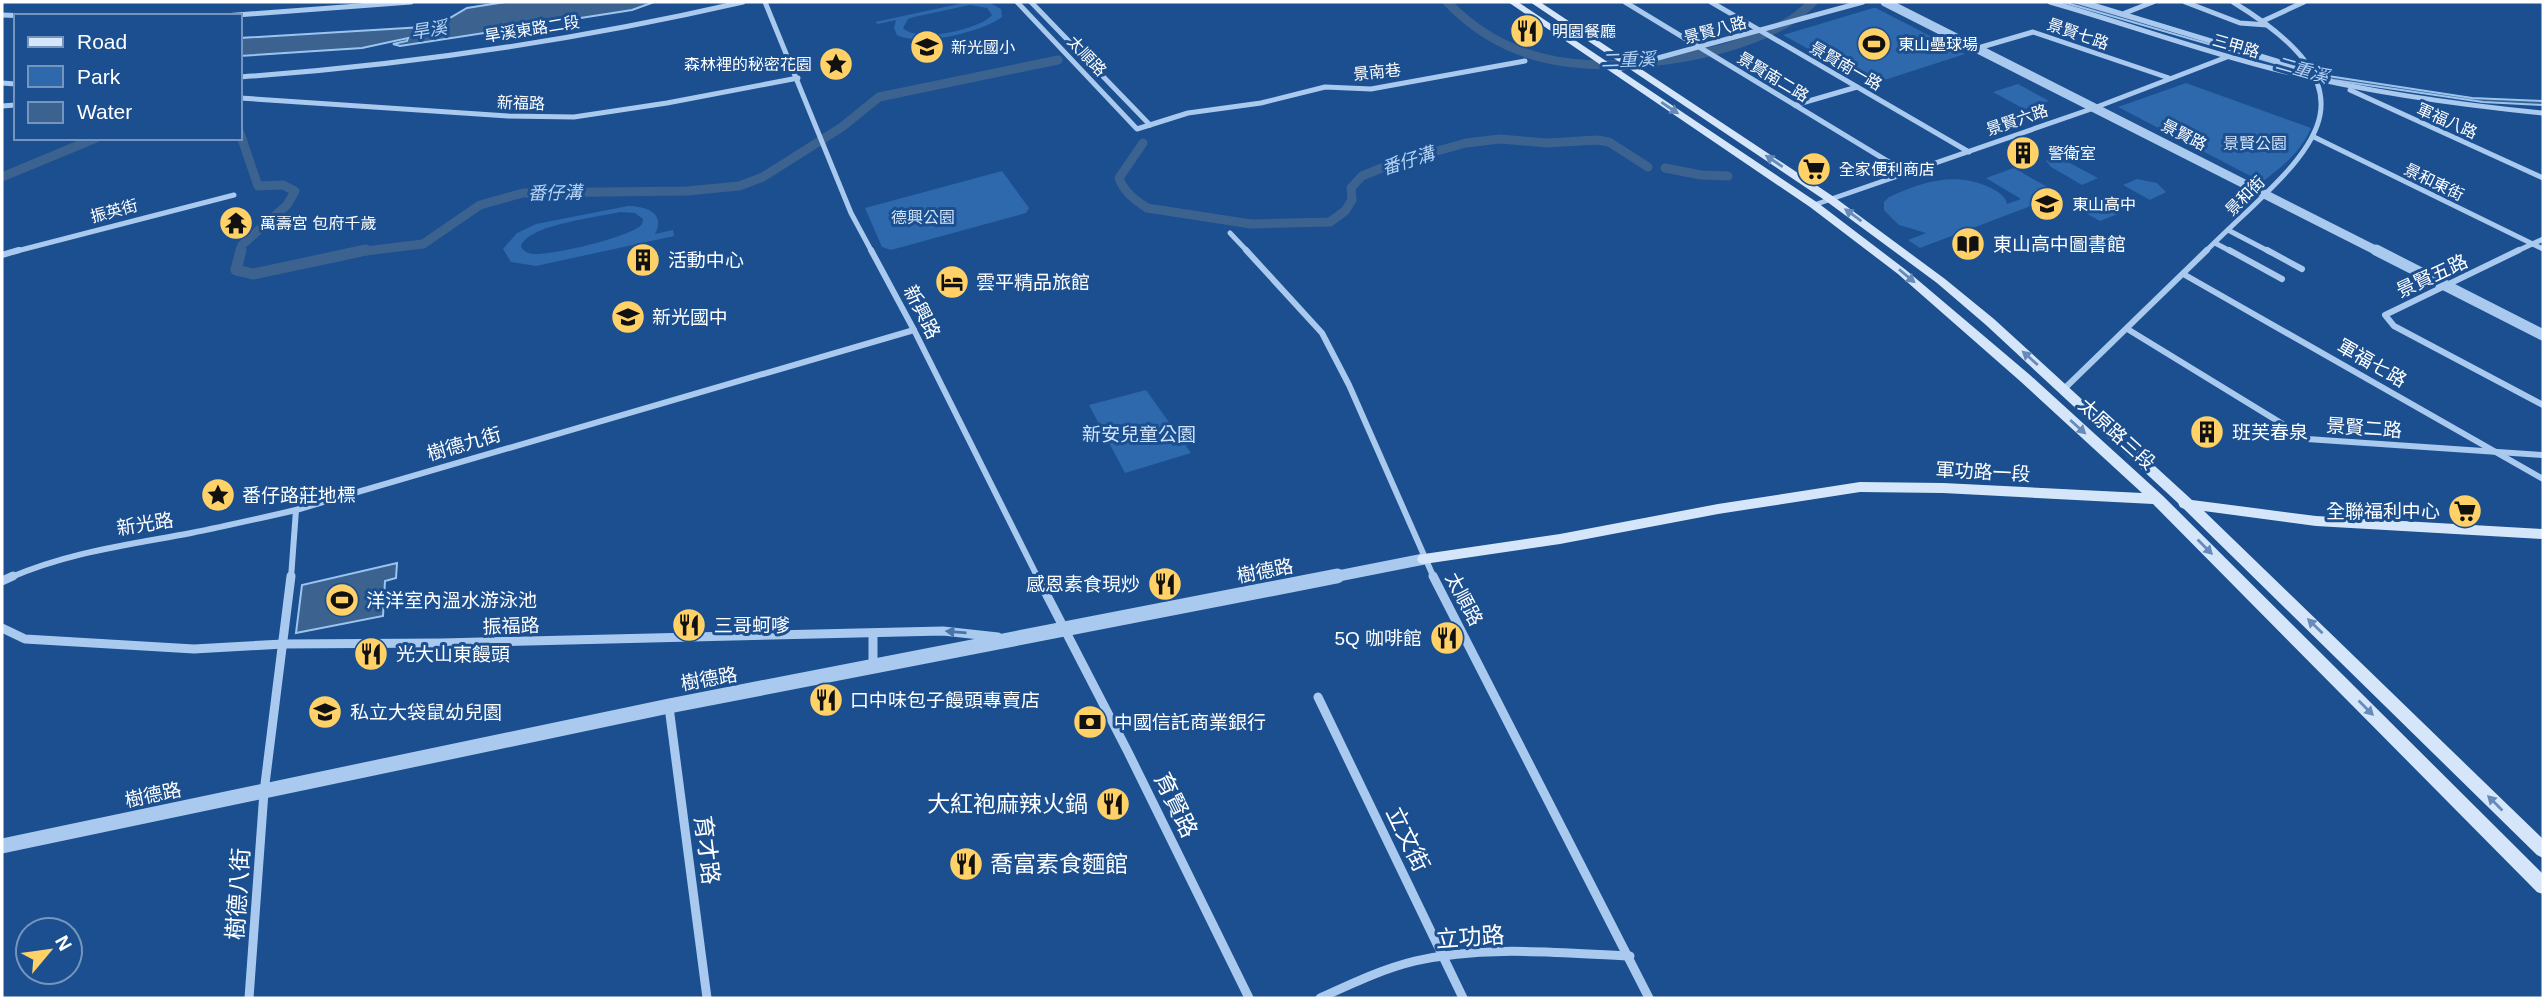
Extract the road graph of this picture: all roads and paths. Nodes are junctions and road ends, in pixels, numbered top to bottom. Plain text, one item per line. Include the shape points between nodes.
1 (411, 2) edge
2 (743, 2) edge
3 (765, 2) edge
4 (1017, 2) edge
5 (1031, 2) edge
6 (1512, 2) edge
7 (1534, 2) edge
8 (1626, 2) edge
9 (1711, 2) edge
10 (1863, 2) edge
11 (1885, 2) edge
12 (2050, 2) edge
13 (2083, 2) edge
14 (2153, 2) edge
15 (2185, 2) edge
16 (2233, 2) edge
17 (2301, 2) edge
18 (2125, 13) junction
19 (242, 15) edge
20 (2265, 23) junction
21 (1760, 30) junction
22 (1699, 46) junction
23 (1978, 48) junction
24 (1082, 55) junction
25 (2228, 57) junction
26 (1525, 61) dead end
27 (1074, 63) junction
28 (1630, 66) junction
29 (1614, 70) junction
30 (2311, 71) junction
31 (242, 76) edge
32 (798, 78) junction
33 (2170, 79) junction
34 (2316, 80) junction
35 (2341, 86) junction
36 (1857, 87) junction
37 (242, 98) edge
38 (1795, 106) junction
39 (2094, 108) junction
40 (2543, 113) edge
41 (1150, 125) junction
42 (1137, 129) joint
43 (2314, 136) junction
44 (1969, 152) junction
45 (1907, 173) junction
46 (2543, 178) edge
47 (2266, 194) junction
48 (234, 195) dead end
49 (1830, 199) junction
50 (1814, 205) junction
51 (2228, 230) junction
52 (1230, 233) dead end
53 (2543, 239) edge
54 (2215, 243) junction
55 (2533, 244) junction
56 (2543, 249) edge
57 (2, 255) edge
58 (2302, 269) dead end
59 (2185, 275) junction
60 (2282, 279) dead end
61 (2448, 286) junction
62 (914, 330) junction
63 (2129, 330) junction
64 (2543, 335) edge
65 (2064, 389) junction
66 (2543, 405) edge
67 (2497, 452) junction
68 (2543, 455) edge
69 (2543, 479) edge
70 (2157, 499) junction
71 (2188, 504) junction
72 (296, 509) junction
73 (2543, 534) edge
74 (1424, 559) junction
75 (2, 581) edge
76 (2, 630) edge
77 (1064, 631) junction
78 (873, 634) junction
79 (1023, 639) junction
80 (282, 644) junction
81 (873, 668) junction
82 (1318, 697) dead end
83 (669, 706) junction
84 (264, 792) junction
85 (2, 846) edge
86 (2543, 850) edge
87 (2543, 886) edge
88 (1443, 956) junction
89 (1630, 956) junction
90 (249, 998) edge
91 (707, 998) edge
92 (1250, 998) edge
93 (1320, 998) edge
94 (1463, 998) edge
95 (1649, 998) edge

1 - 19 street
2 - 31 street, 旱溪東路二段 via 439,57
3 - 32 street, 新興路
4 - 27 street, 太順路
5 - 24 street, 太順路
6 - 29 main road, 太原路三段
7 - 28 main road, 太原路三段
8 - 22 street, 景賢南二路
9 - 21 street, 景賢南一路
10 - 21 street, 景賢八路
11 - 23 street, 景賢路
12 - 25 street, 三甲路
13 - 18 street
14 - 18 street
15 - 20 street via 2240,23
16 - 20 street, 景和街
17 - 20 street
18 - 30 street
20 - 30 street, 景和街
21 - 22 street, 景賢八路
21 - 36 street, 景賢南一路
22 - 28 street, 景賢八路
22 - 38 street, 景賢南二路
23 - 33 street, 景賢七路 via 2033,32
23 - 39 street, 景賢路
24 - 27 street
24 - 41 street, 太順路
25 - 33 street, 景賢六路
25 - 34 street, 三甲路
26 - 41 street, 景南巷 via 1371,89 1325,87 1261,103 1188,113
27 - 42 street, 太順路
28 - 29 street, 景賢八路
49 -> 28 main road, 太原路三段
29 -> 50 main road, 太原路三段
30 - 34 street, 景和街
32 - 37 street, 新福路 via 574,117
32 - 62 street, 新興路 via 852,213
33 - 39 street, 景賢六路
34 - 35 street, 三甲路
34 - 43 street, 景和街 via 2323,109
35 - 40 street, 三甲路
35 - 46 street, 軍福八路
36 - 38 street
36 - 44 street, 景賢南一路
38 - 45 street, 景賢南二路
39 - 44 street, 景賢六路
39 - 47 street, 景賢路
41 - 42 street, 景南巷
43 - 47 street, 景和街
43 - 55 street, 景和東街
44 - 45 street, 景賢六路
45 - 49 street, 景賢六路
47 - 51 street, 景和街
47 - 61 street, 景賢路
48 - 57 street, 振英街
49 - 50 street, 景賢六路
65 -> 49 main road, 太原路三段 via 1941,281
50 -> 70 main road, 太原路三段 via 1902,272 2025,377
51 - 54 street, 景和街
51 - 58 street
52 - 74 street, 太順路 via 1322,333
53 - 55 street, 景賢五路
54 - 59 street, 景和街
54 - 60 street
55 - 56 street, 景和東街
55 - 61 street, 景賢五路
59 - 63 street, 景和街
59 - 67 street, 軍福七路
61 - 64 street, 景賢路
61 - 66 street, 景賢五路 via 2385,314 2395,326
62 - 72 street, 樹德九街
62 - 77 street, 新興路
63 - 65 street, 景和街
63 - 67 street, 景賢二路 via 2307,439
65 - 71 main road, 太原路三段
67 - 68 street, 景賢二路
67 - 69 street, 軍福七路
70 - 71 main road, 軍功路一段
70 - 74 main road, 軍功路一段 via 1860,487
70 -> 87 main road, 太原路三段
71 - 73 main road, 軍功路一段 via 2316,521
86 -> 71 main road, 太原路三段
72 - 75 street, 新光路 via 99,548
72 - 80 street
74 - 77 street, 樹德路
74 - 89 street, 太順路
76 - 80 street, 振福路 via 25,639 148,647
77 - 79 street, 樹德路
77 - 92 street, 育賢路
79 -> 78 street, 振福路 via 945,631
78 - 80 street, 振福路
78 - 81 street
79 - 81 street, 樹德路
80 - 84 street
81 - 83 street, 樹德路
82 - 88 street, 立文街
83 - 84 street, 樹德路
83 - 91 street, 育才路
84 - 85 street, 樹德路
84 - 90 street, 樹德八街
88 - 89 street, 立功路 via 1530,952
88 - 93 street, 立功路 via 1358,980
88 - 94 street, 立文街
89 - 95 street, 太順路

